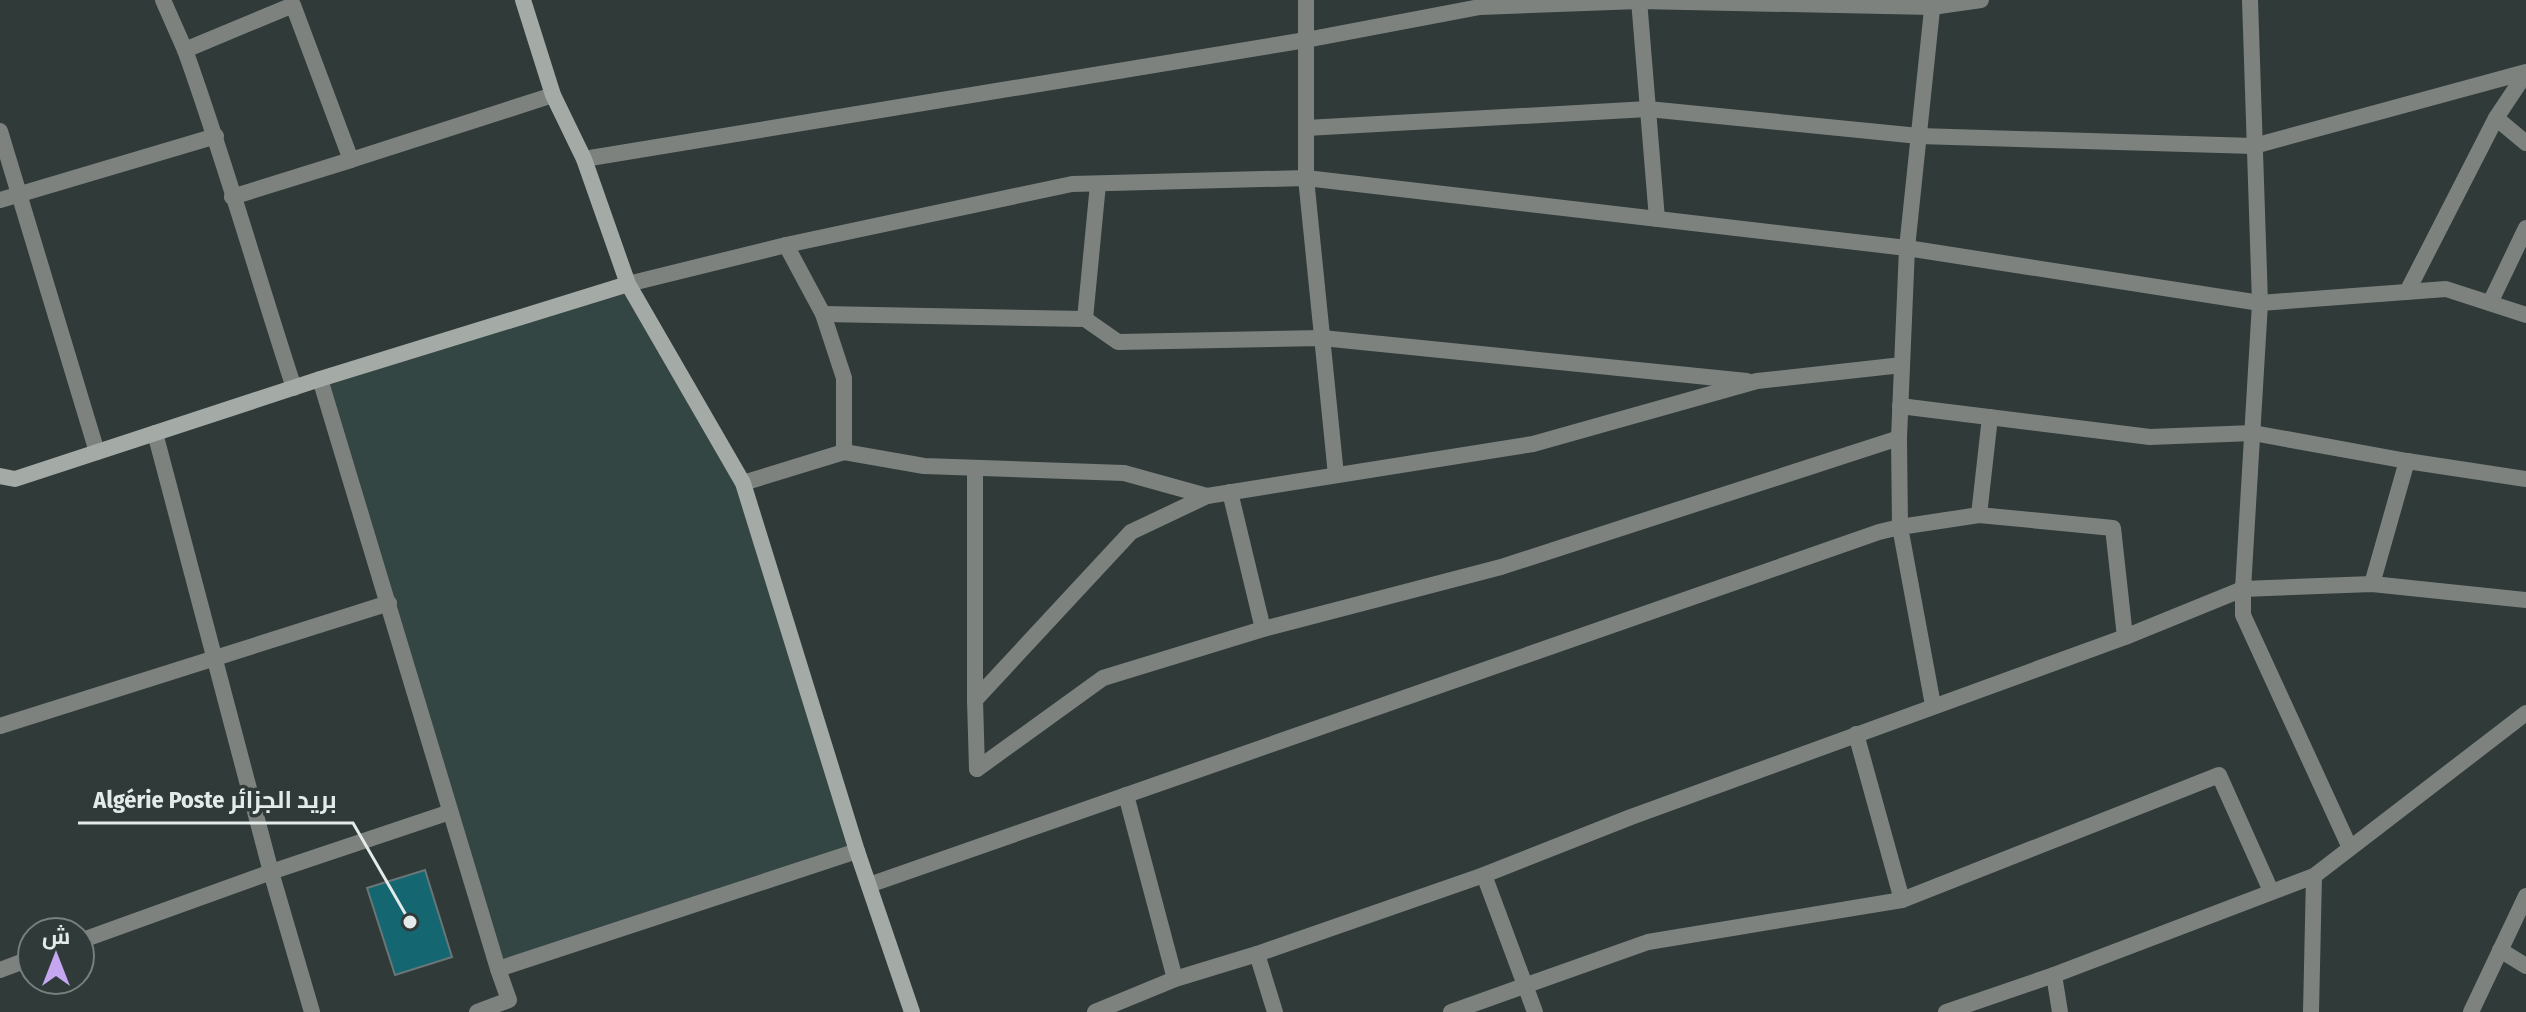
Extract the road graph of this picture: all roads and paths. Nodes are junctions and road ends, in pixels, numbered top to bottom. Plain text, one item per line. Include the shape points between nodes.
1 (163, 0) edge
2 (523, 0) edge
3 (1306, 0) edge
4 (1639, 0) edge
5 (1981, 0) edge
6 (2250, 0) edge
7 (292, 2) edge
8 (1932, 4) edge
9 (1306, 40) junction
10 (185, 50) junction
11 (2526, 72) edge
12 (553, 95) junction
13 (1648, 109) junction
14 (2496, 118) junction
15 (1306, 128) junction
16 (0, 131) edge
17 (216, 136) junction
18 (1919, 136) junction
19 (2526, 143) edge
20 (2254, 146) junction
21 (584, 159) junction
22 (351, 160) junction
23 (1306, 178) junction
24 (1098, 184) junction
25 (19, 194) junction
26 (232, 197) junction
27 (0, 200) edge
28 (1657, 219) junction
29 (2526, 228) edge
30 (786, 245) junction
31 (1907, 248) junction
32 (628, 284) junction
33 (2407, 292) junction
34 (2260, 303) junction
35 (2490, 303) junction
36 (823, 314) junction
37 (2526, 315) edge
38 (1085, 319) junction
39 (1322, 338) junction
40 (1902, 365) junction
41 (320, 379) junction
42 (1757, 381) junction
43 (294, 388) junction
44 (1900, 406) junction
45 (1990, 417) junction
46 (155, 433) junction
47 (2253, 433) junction
48 (1899, 438) junction
49 (97, 452) junction
50 (844, 452) junction
51 (2407, 461) junction
52 (975, 468) junction
53 (1336, 475) junction
54 (2526, 479) edge
55 (5, 480) edge
56 (743, 483) junction
57 (1230, 492) junction
58 (1207, 496) junction
59 (1979, 515) junction
60 (1900, 527) junction
61 (2372, 584) junction
62 (2243, 589) junction
63 (2526, 600) edge
64 (389, 603) junction
65 (1263, 629) junction
66 (2125, 637) junction
67 (214, 658) junction
68 (975, 700) junction
69 (1933, 705) junction
70 (2526, 713) edge
71 (0, 726) edge
72 (1856, 734) junction
73 (1126, 795) junction
74 (450, 812) junction
75 (2350, 848) junction
76 (857, 851) junction
77 (271, 872) junction
78 (1484, 875) junction
79 (2314, 876) junction
80 (869, 885) junction
81 (2271, 891) junction
82 (2526, 896) edge
83 (1902, 900) junction
84 (96, 935) edge
85 (2500, 950) junction
86 (1257, 954) junction
87 (2526, 966) edge
88 (498, 969) junction
89 (2054, 975) junction
90 (1175, 979) junction
91 (1525, 986) junction
92 (511, 1006) edge
93 (1100, 1011) edge
94 (312, 1012) edge
95 (477, 1012) edge
96 (912, 1012) edge
97 (1275, 1012) edge
98 (1451, 1012) edge
99 (1535, 1012) edge
100 (1946, 1012) edge
101 (2060, 1012) edge
102 (2311, 1012) edge
103 (2471, 1012) edge

1 - 10 street
2 - 12 street
3 - 9 street
4 - 8 street
4 - 9 street via 1480,7
4 - 13 street
5 - 8 street
6 - 20 street
7 - 10 street
7 - 22 street
8 - 18 street
9 - 15 street
9 - 21 street
10 - 17 street
11 - 14 street
11 - 20 street
12 - 21 street
12 - 22 street
13 - 15 street
13 - 18 street
13 - 28 street
14 - 19 street
14 - 33 street
15 - 23 street
16 - 25 street
17 - 25 street
17 - 26 street
18 - 20 street
18 - 31 street
20 - 34 street
21 - 32 street
22 - 26 street
23 - 24 street
23 - 28 street
23 - 39 street
24 - 30 street via 1072,184
24 - 38 street
25 - 27 street
25 - 49 street
26 - 43 street
28 - 31 street
29 - 35 street
30 - 32 street
30 - 36 street
31 - 34 street
31 - 40 street
32 - 41 street
32 - 56 street
33 - 34 street
33 - 35 street via 2446,289
34 - 47 street
35 - 37 street
36 - 38 street
36 - 50 street via 844,378
38 - 39 street via 1118,342
39 - 42 street
39 - 53 street
40 - 42 street
40 - 44 street
41 - 43 street
41 - 64 street
42 - 53 street via 1533,444
43 - 46 street
44 - 45 street
44 - 48 street
45 - 47 street via 2150,437
45 - 59 street
46 - 49 street
46 - 67 street
47 - 51 street
47 - 62 street
48 - 60 street
48 - 65 street via 1501,567
49 - 55 street
50 - 52 street via 924,466
50 - 56 street
51 - 54 street
51 - 61 street
52 - 58 street via 1124,473
52 - 68 street
53 - 57 street
56 - 76 street
57 - 58 street
57 - 65 street
58 - 68 street via 1131,532
59 - 60 street
59 - 66 street via 2113,528
60 - 69 street
60 - 73 street
61 - 62 street
61 - 63 street
62 - 66 street
62 - 75 street via 2243,615
64 - 67 street
64 - 74 street
65 - 68 street via 1103,678 977,769
66 - 69 street
67 - 71 street
67 - 77 street
69 - 72 street
70 - 75 street
72 - 78 street
72 - 83 street
73 - 80 street
73 - 90 street
74 - 77 street
74 - 88 street
75 - 79 street
76 - 80 street
76 - 88 street
77 - 84 street
77 - 94 street
78 - 86 street
78 - 91 street
79 - 81 street
79 - 102 street
80 - 96 street
81 - 83 street via 2219,775
81 - 89 street
82 - 85 street
83 - 91 street via 1648,942
85 - 87 street
85 - 103 street
86 - 90 street
86 - 97 street
88 - 92 street
89 - 100 street
89 - 101 street
90 - 93 street
91 - 98 street
91 - 99 street
92 - 95 street

